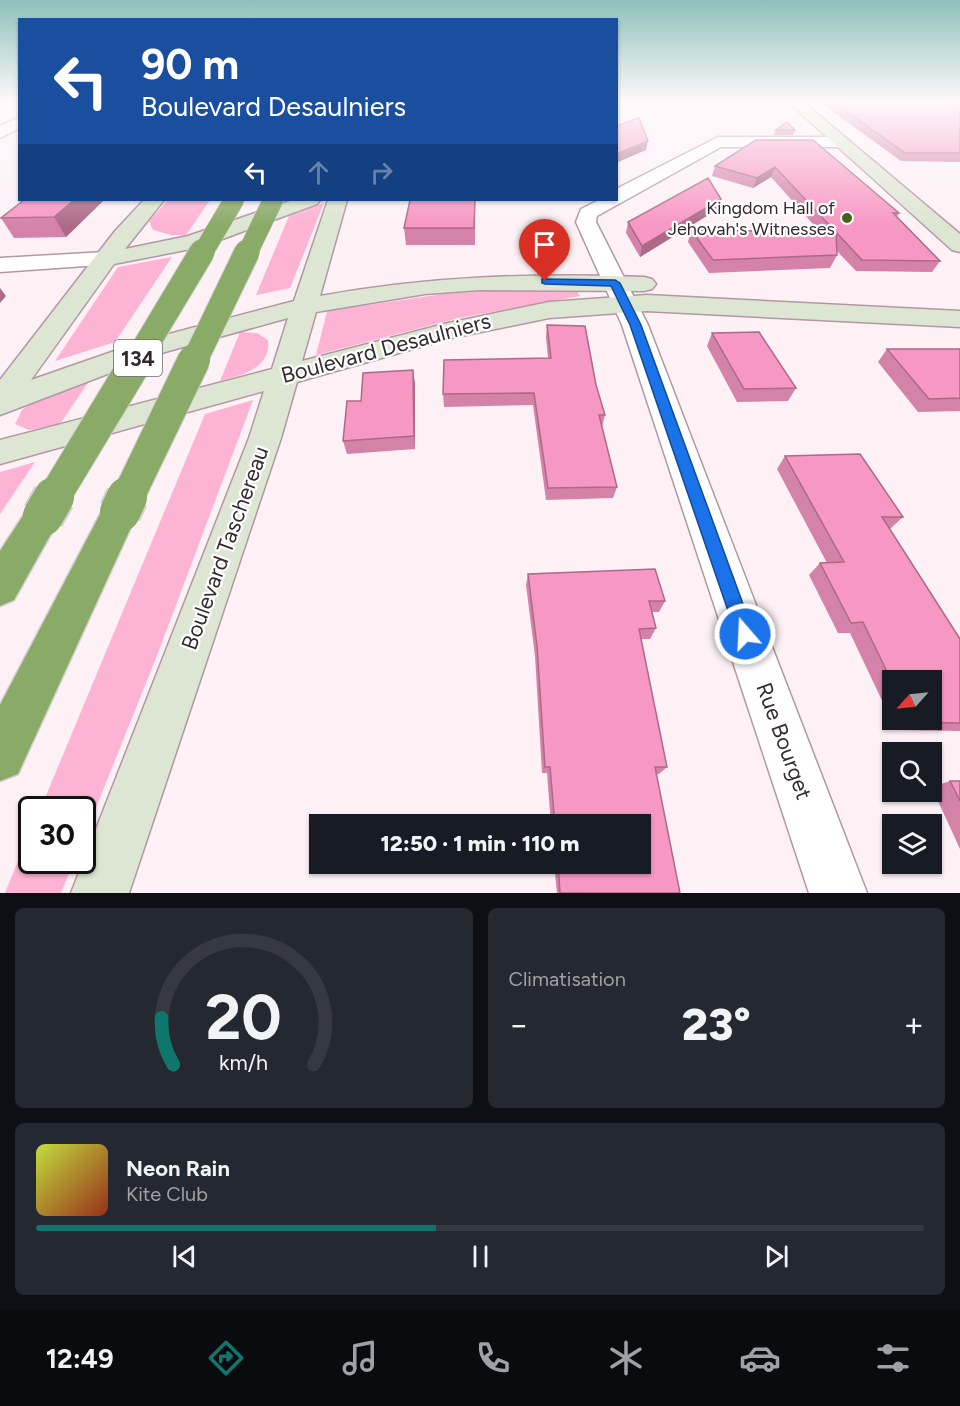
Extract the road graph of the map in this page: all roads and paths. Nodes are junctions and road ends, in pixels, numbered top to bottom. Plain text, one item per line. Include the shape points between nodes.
1 (717, 143) edge
2 (841, 143) edge
3 (618, 196) edge
4 (153, 201) edge
5 (233, 201) edge
6 (273, 201) edge
7 (307, 201) edge
8 (337, 201) edge
9 (610, 201) edge
10 (960, 245) edge
11 (105, 259) junction
12 (0, 265) edge
13 (620, 293) junction
14 (960, 299) edge
15 (304, 307) junction
16 (960, 319) edge
17 (284, 375) junction
18 (0, 403) edge
19 (0, 452) edge
20 (0, 587) edge
21 (0, 756) edge
22 (100, 893) edge
23 (838, 893) edge

1 - 3 street
2 - 10 street
4 - 11 street
5 - 20 highway, 134, bridge
6 - 21 highway, 134, bridge
7 - 11 street via 193,242
8 - 15 street, Boulevard Taschereau
9 - 13 street, Rue Bourget via 591,211 586,219
11 - 12 street
11 - 18 street
13 - 14 street, Boulevard Desaulniers
13 - 15 street, Boulevard Desaulniers via 521,281 444,286
13 - 16 street, Boulevard Desaulniers
13 - 17 street, Boulevard Desaulniers via 559,309 499,318
13 - 23 street, Rue Bourget via 635,325
15 - 17 street, Boulevard Taschereau
15 - 18 street, Boulevard Desaulniers via 167,342
17 - 19 street, Boulevard Desaulniers
17 - 22 street, Boulevard Taschereau via 251,477

